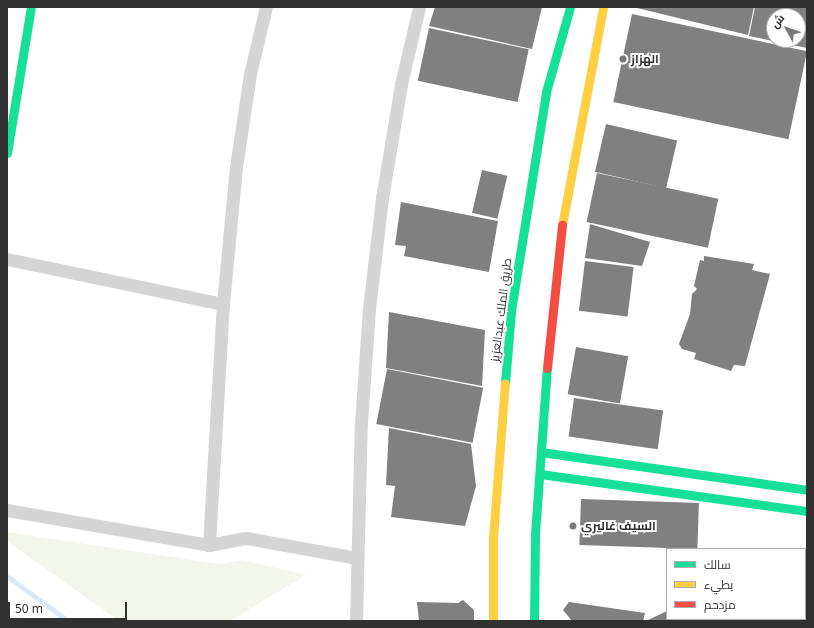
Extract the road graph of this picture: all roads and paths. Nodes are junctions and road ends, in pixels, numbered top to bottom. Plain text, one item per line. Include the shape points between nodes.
1 (31, 7) edge
2 (266, 7) edge
3 (419, 7) edge
4 (570, 7) edge
5 (603, 7) edge
6 (7, 152) edge
7 (7, 259) edge
8 (223, 304) junction
9 (541, 452) junction
10 (540, 474) junction
11 (807, 490) edge
12 (7, 510) edge
13 (807, 511) edge
14 (209, 545) junction
15 (357, 558) junction
16 (356, 621) edge
17 (493, 621) edge
18 (534, 621) edge

1 - 6 main road
2 - 8 street via 250,74 236,167
3 - 15 street via 401,84 382,198 368,309
4 - 17 main road, طريق الملك عبدالعزيز via 546,92 511,311 493,538
5 - 9 main road via 567,186 551,320
7 - 8 street
8 - 14 street
9 - 10 main road
9 - 11 main road
10 - 13 main road
10 - 18 main road
12 - 14 street
14 - 15 street via 246,538
15 - 16 street

